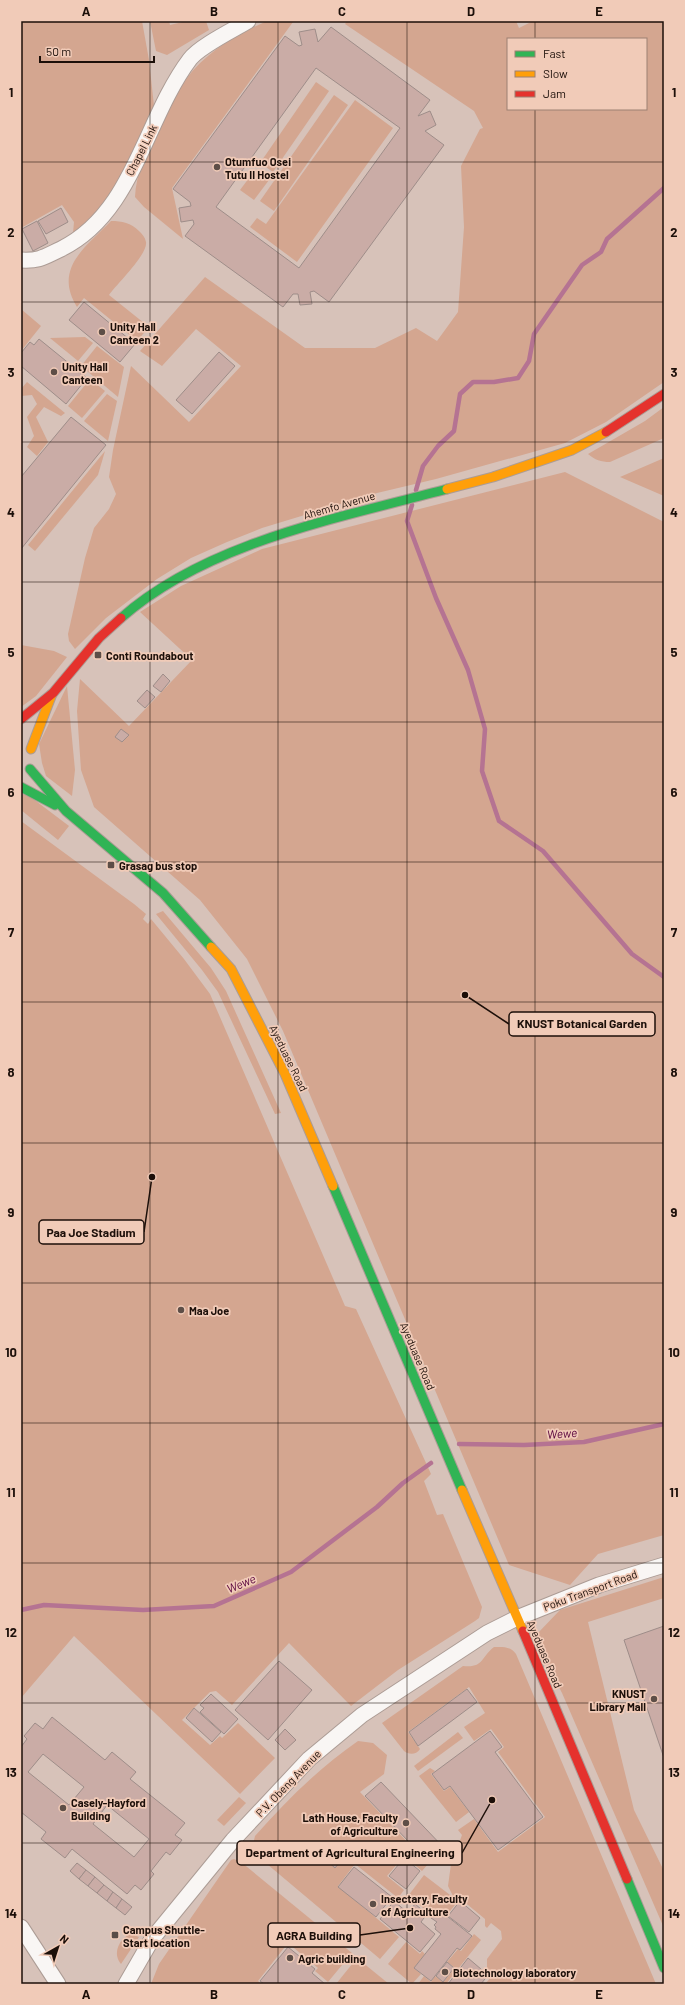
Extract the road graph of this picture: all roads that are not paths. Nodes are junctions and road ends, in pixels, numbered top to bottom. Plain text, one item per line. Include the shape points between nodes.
1 (248, 21) edge
2 (21, 260) edge
3 (664, 394) edge
4 (53, 693) junction
5 (21, 719) edge
6 (26, 740) dead end
7 (31, 749) junction
8 (30, 769) junction
9 (21, 780) edge
10 (21, 787) edge
11 (66, 810) junction
12 (664, 1565) edge
13 (517, 1618) junction
14 (21, 1927) edge
15 (664, 1968) edge
16 (58, 1984) edge
17 (126, 1984) edge

1 - 2 street, Chapel Link via 191,58 176,80 119,194 103,218 76,241 36,261
3 - 4 street, Ahemfo Avenue via 609,430 572,450 493,477 311,525 230,553 160,588 135,606 99,638
4 - 5 street, Ahemfo Avenue
4 - 7 street, Ahemfo Avenue
6 - 7 street
7 - 8 street
8 - 9 street
8 - 11 street, Ayeduase Road
10 - 11 street, Ayeduase Road
11 - 13 street, Ayeduase Road via 163,893 231,970 285,1074
12 - 13 street, Poku Transport Road via 599,1585
13 - 15 street, Ayeduase Road
13 - 17 street, P.V. Obeng Avenue via 487,1633 362,1715 309,1759 233,1840 152,1938
14 - 16 street

